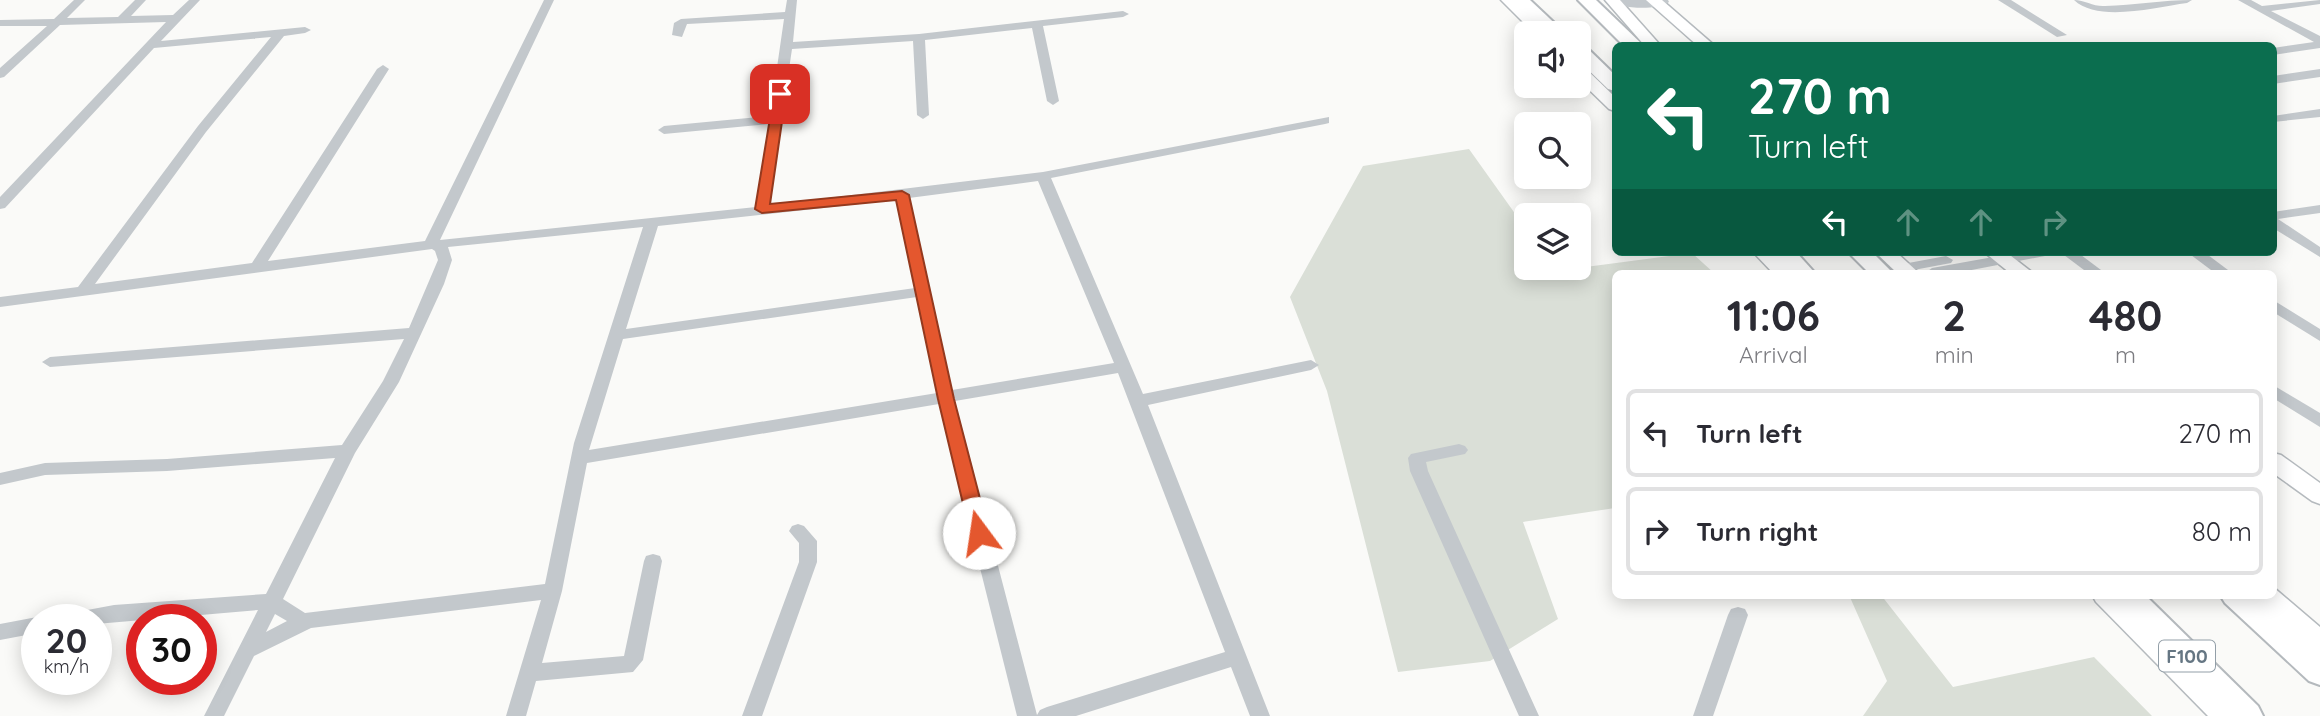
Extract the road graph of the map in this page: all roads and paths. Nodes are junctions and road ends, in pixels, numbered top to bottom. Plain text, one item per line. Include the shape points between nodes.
1 (80, 0) edge
2 (141, 0) edge
3 (195, 0) edge
4 (548, 0) edge
5 (792, 0) edge
6 (1508, 0) edge
7 (1520, 0) edge
8 (1528, 0) edge
9 (1586, 0) edge
10 (1596, 0) edge
11 (2003, 0) edge
12 (2079, 0) edge
13 (2187, 0) edge
14 (2243, 0) edge
15 (1659, 1) edge
16 (2320, 1) edge
17 (1615, 3) edge
18 (2260, 9) junction
19 (1124, 14) dead end
20 (790, 15) junction
21 (176, 18) junction
22 (121, 20) junction
23 (1530, 21) edge
24 (1543, 21) edge
25 (1550, 21) edge
26 (57, 22) junction
27 (0, 23) edge
28 (1037, 24) junction
29 (305, 30) dead end
30 (280, 33) junction
31 (678, 35) dead end
32 (2061, 35) dead end
33 (919, 37) junction
34 (1633, 42) edge
35 (1634, 42) edge
36 (1650, 42) edge
37 (1704, 42) edge
38 (1710, 42) edge
39 (2320, 43) edge
40 (149, 45) junction
41 (787, 46) junction
42 (2277, 51) edge
43 (1591, 63) edge
44 (383, 69) dead end
45 (2320, 73) edge
46 (0, 74) edge
47 (2277, 79) edge
48 (1591, 83) edge
49 (1612, 83) edge
50 (1053, 101) dead end
51 (1612, 103) edge
52 (2320, 113) edge
53 (923, 115) dead end
54 (777, 119) junction
55 (2277, 119) edge
56 (1325, 120) dead end
57 (664, 130) dead end
58 (1043, 176) junction
59 (902, 195) junction
60 (2320, 202) edge
61 (0, 205) edge
62 (2277, 208) edge
63 (762, 209) junction
64 (2320, 209) edge
65 (2277, 218) edge
66 (652, 222) junction
67 (2277, 222) edge
68 (431, 243) junction
69 (2320, 253) edge
70 (1767, 256) edge
71 (1787, 256) edge
72 (1867, 256) edge
73 (2073, 256) edge
74 (2200, 256) edge
75 (1996, 257) edge
76 (258, 265) junction
77 (1781, 270) edge
78 (1801, 270) edge
79 (1896, 270) edge
80 (1905, 270) edge
81 (1944, 270) edge
82 (2018, 270) edge
83 (2094, 270) edge
84 (2221, 270) edge
85 (82, 291) junction
86 (922, 292) junction
87 (0, 302) edge
88 (2277, 308) edge
89 (412, 333) junction
90 (617, 335) junction
91 (2320, 336) edge
92 (50, 362) dead end
93 (1311, 365) dead end
94 (1124, 368) junction
95 (2277, 393) edge
96 (946, 399) junction
97 (1138, 401) junction
98 (2320, 421) edge
99 (1459, 450) dead end
100 (347, 451) junction
101 (2277, 455) edge
102 (581, 458) junction
103 (2277, 464) edge
104 (0, 479) edge
105 (2320, 485) edge
106 (2320, 495) edge
107 (798, 531) dead end
108 (653, 561) dead end
109 (553, 591) junction
110 (2109, 599) edge
111 (2130, 599) edge
112 (2239, 599) edge
113 (2271, 599) edge
114 (271, 601) junction
115 (112, 613) edge
116 (1738, 615) dead end
117 (302, 621) junction
118 (21, 628) edge
119 (0, 632) edge
120 (2320, 643) edge
121 (246, 650) junction
122 (1238, 656) junction
123 (2320, 671) edge
124 (528, 673) junction
125 (214, 716) edge
126 (516, 716) edge
127 (752, 716) edge
128 (1027, 716) edge
129 (1047, 716) edge
130 (1260, 716) edge
131 (1529, 716) edge
132 (1703, 716) edge
133 (2226, 716) edge
134 (2247, 716) edge

1 - 26 street
2 - 22 street
3 - 21 street
4 - 68 street
5 - 20 street
6 - 23 main road
7 - 24 highway
8 - 25 highway
9 - 34 highway
10 - 35 highway
11 - 32 street
12 - 13 street via 2102,10
14 - 18 street
15 - 17 street
15 - 37 main road
15 - 38 main road
16 - 18 street
17 - 36 main road
18 - 39 street
19 - 28 street
20 - 31 street via 685,20
20 - 41 street
21 - 22 street
21 - 40 street
22 - 26 street
26 - 27 street
26 - 46 street
28 - 33 street
28 - 50 street
29 - 30 street
30 - 40 street
30 - 85 street
33 - 41 street
33 - 53 street
39 - 42 street
40 - 61 street
41 - 54 street
43 - 49 highway
44 - 76 street
45 - 47 street
48 - 51 main road
52 - 55 street
54 - 57 street
54 - 63 street
56 - 58 street
58 - 59 street
58 - 94 street
59 - 63 street
59 - 86 street
60 - 62 street
63 - 66 street
64 - 65 street
66 - 68 street
66 - 90 street
67 - 69 street
68 - 76 street
68 - 89 street via 442,249 445,260
70 - 77 main road
71 - 78 highway
72 - 79 highway
73 - 83 street
74 - 84 street
75 - 80 street
75 - 81 street
75 - 82 main road
76 - 85 street
85 - 87 street
86 - 90 street
86 - 96 street
88 - 91 street
89 - 92 street
89 - 100 street via 391,382
90 - 102 street
93 - 97 street
94 - 96 street
94 - 97 street
95 - 98 street
96 - 102 street
96 - 128 street
97 - 122 street
99 - 131 street via 1417,458 1419,471
100 - 104 street via 46,469
100 - 114 street
101 - 105 main road
102 - 109 street
103 - 106 main road
107 - 127 street via 808,541 808,562
108 - 124 street via 633,660 626,666
109 - 117 street
109 - 124 street
110 - 133 main road
111 - 134 highway, F100
112 - 123 highway
113 - 120 main road
114 - 115 street
114 - 117 street
114 - 121 street
116 - 132 street
117 - 121 street
118 - 119 street
121 - 125 street
122 - 129 street
122 - 130 street
124 - 126 street

